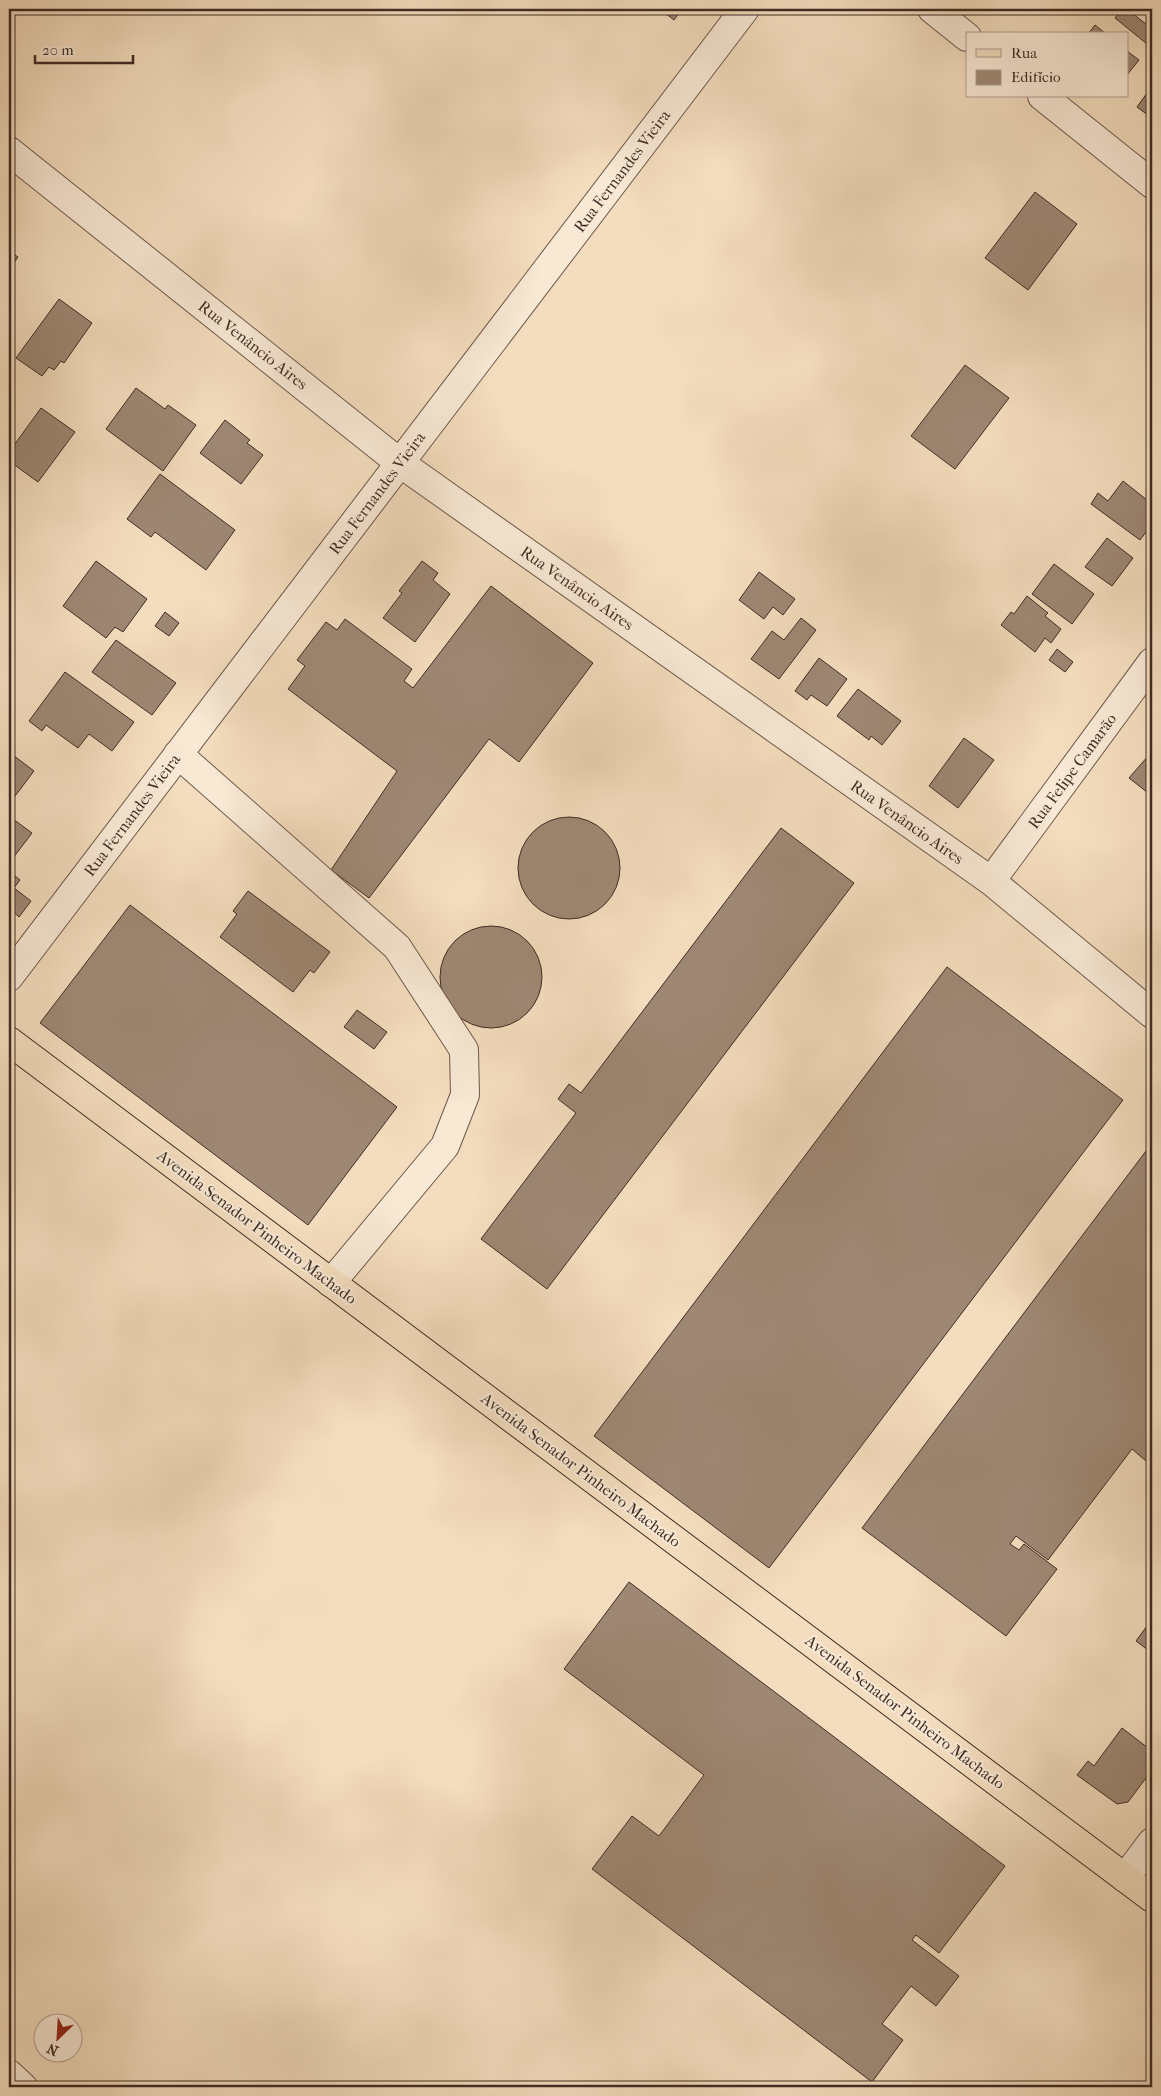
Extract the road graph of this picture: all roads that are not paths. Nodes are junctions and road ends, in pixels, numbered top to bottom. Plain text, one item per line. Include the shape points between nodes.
1 (746, 9) edge
2 (932, 9) edge
3 (966, 36) edge
4 (1044, 98) edge
5 (9, 151) edge
6 (1152, 184) edge
7 (400, 463) junction
8 (1152, 662) edge
9 (178, 754) junction
10 (991, 881) junction
11 (9, 977) edge
12 (1152, 1014) edge
13 (9, 1041) edge
14 (332, 1283) junction
15 (1152, 1842) edge
16 (1125, 1878) junction
17 (1152, 1898) edge
18 (9, 2074) edge
19 (23, 2087) edge

1 - 7 street, Rua Fernandes Vieira
2 - 3 street
4 - 6 street
5 - 7 street, Rua Venâncio Aires
7 - 9 street, Rua Fernandes Vieira
7 - 10 street, Rua Venâncio Aires
8 - 10 street, Rua Felipe Camarão
9 - 11 street, Rua Fernandes Vieira
9 - 14 street via 397,947 464,1050 465,1096 445,1146
10 - 12 street, Rua Venâncio Aires
13 - 14 main road, Avenida Senador Pinheiro Machado
14 - 16 main road, Avenida Senador Pinheiro Machado
15 - 16 street
16 - 17 main road, Avenida Senador Pinheiro Machado
18 - 19 street

